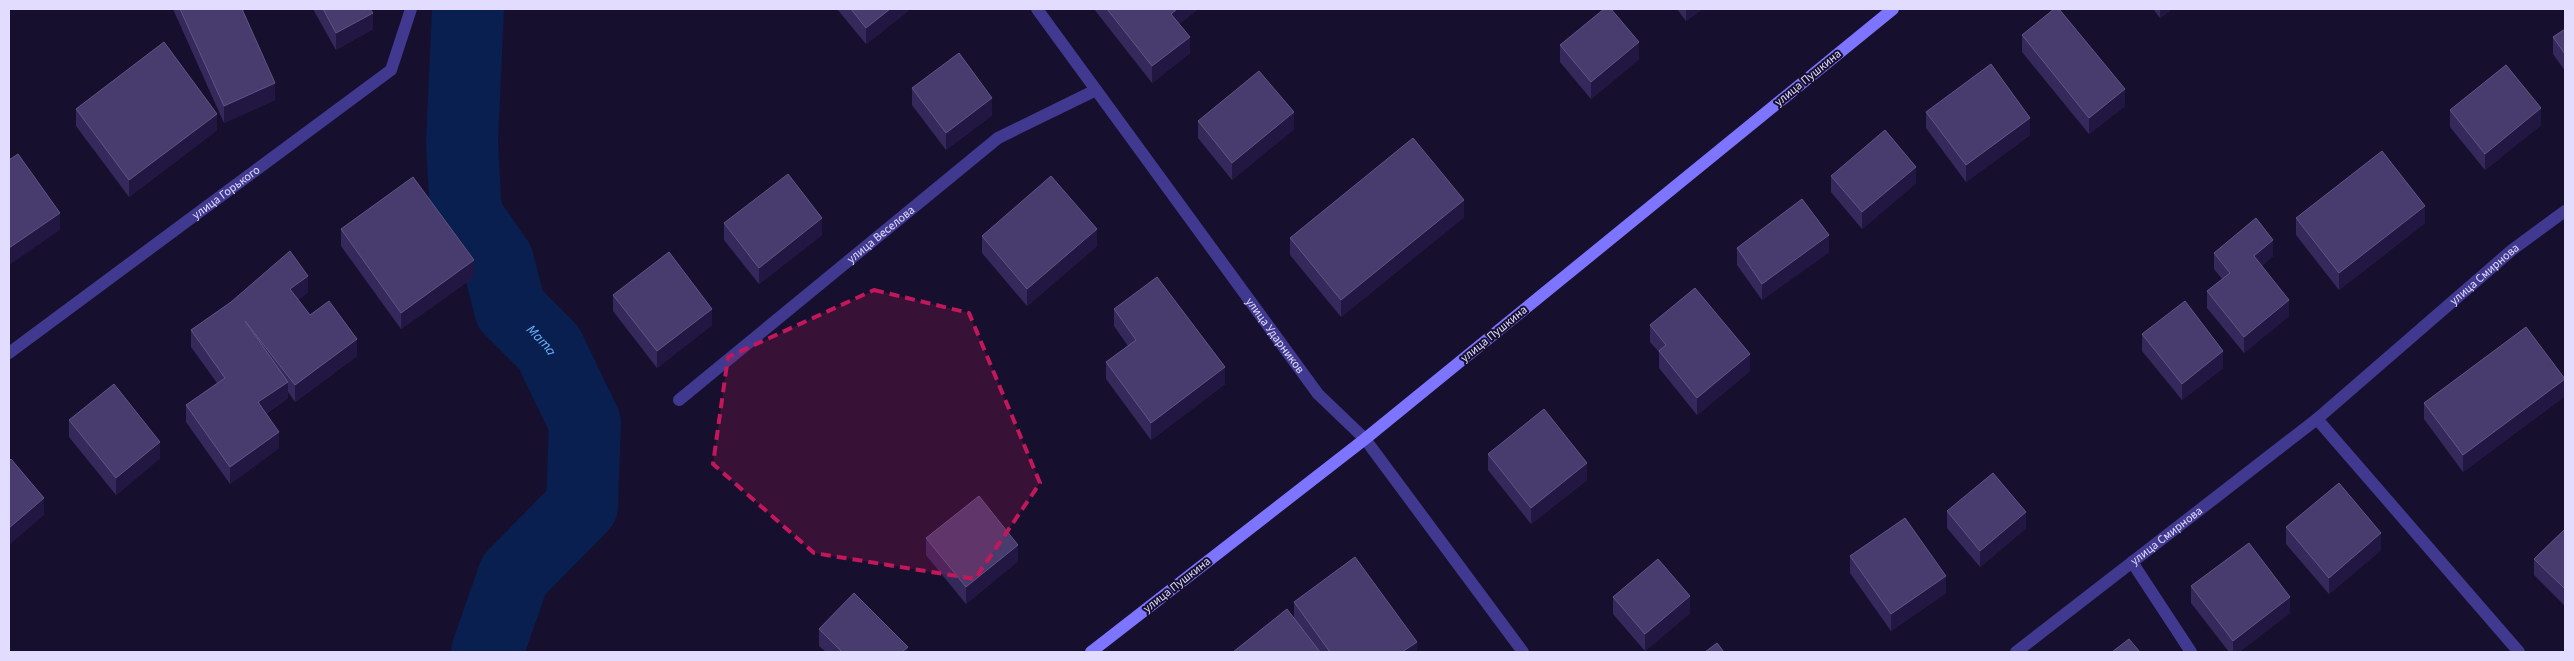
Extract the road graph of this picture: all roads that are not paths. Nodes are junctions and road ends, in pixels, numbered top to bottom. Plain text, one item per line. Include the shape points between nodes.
1 (411, 9) edge
2 (1037, 9) edge
3 (1893, 9) edge
4 (1096, 90) junction
5 (2565, 211) edge
6 (9, 353) edge
7 (679, 400) dead end
8 (2318, 418) junction
9 (1365, 439) junction
10 (2132, 562) junction
11 (1091, 652) edge
12 (1523, 652) edge
13 (2016, 652) edge
14 (2191, 652) edge
15 (2519, 652) edge

1 - 6 street, улица Горького via 391,70
2 - 4 street, улица Ударников
3 - 9 street, улица Пушкина
4 - 7 street, улица Веселова via 998,138
4 - 9 street, улица Ударников via 1318,394
5 - 8 street, улица Смирнова via 2512,250
8 - 10 street, улица Смирнова
8 - 15 street
9 - 11 street, улица Пушкина
9 - 12 street, улица Ударников
10 - 13 street, улица Смирнова
10 - 14 street

